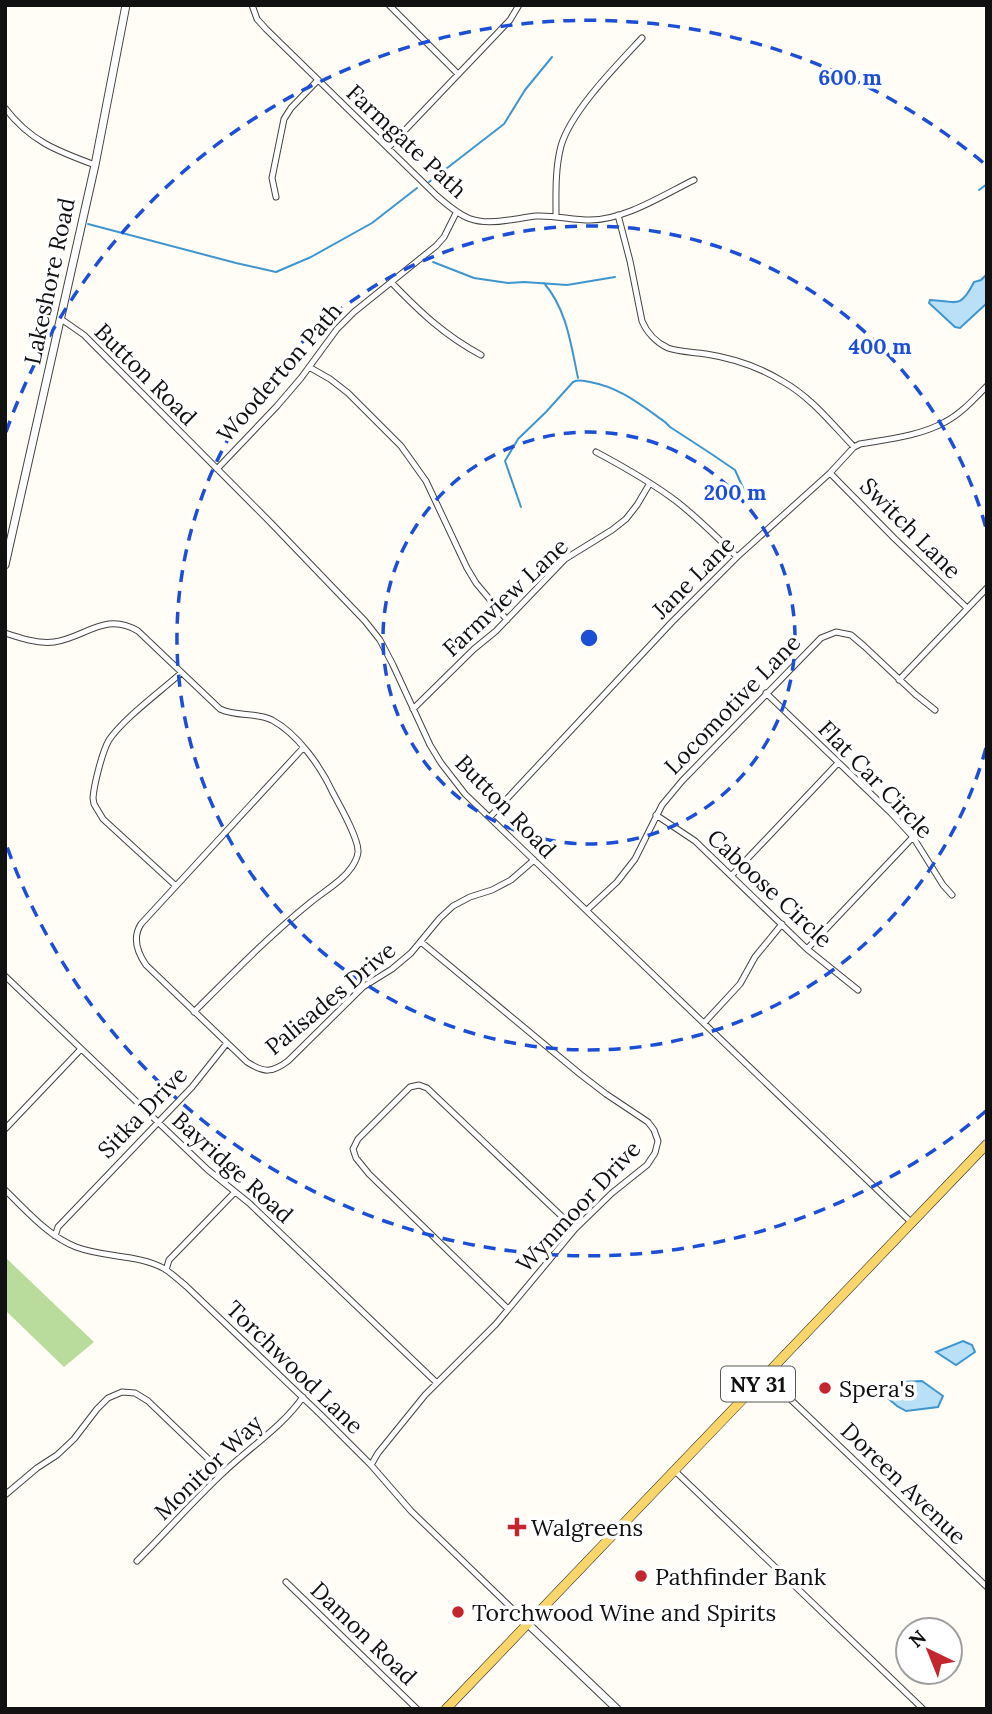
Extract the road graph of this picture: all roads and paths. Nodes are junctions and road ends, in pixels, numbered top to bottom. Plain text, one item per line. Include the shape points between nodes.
1 (126, 5) edge
2 (252, 5) edge
3 (389, 5) edge
4 (519, 5) edge
5 (642, 38) dead end
6 (458, 74) junction
7 (318, 80) junction
8 (5, 108) edge
9 (388, 148) junction
10 (95, 165) junction
11 (694, 180) dead end
12 (276, 197) dead end
13 (456, 213) junction
14 (618, 215) junction
15 (556, 216) junction
16 (391, 282) junction
17 (61, 319) junction
18 (481, 355) dead end
19 (309, 367) junction
20 (987, 386) edge
21 (854, 447) junction
22 (596, 452) dead end
23 (217, 469) junction
24 (830, 473) junction
25 (650, 483) junction
26 (737, 557) junction
27 (5, 565) edge
28 (987, 588) edge
29 (967, 608) junction
30 (507, 620) junction
31 (5, 633) edge
32 (181, 673) junction
33 (899, 680) junction
34 (766, 693) junction
35 (413, 709) junction
36 (934, 710) dead end
37 (303, 748) junction
38 (838, 763) junction
39 (656, 815) junction
40 (490, 817) junction
41 (913, 837) junction
42 (534, 860) junction
43 (732, 875) junction
44 (176, 886) junction
45 (952, 895) dead end
46 (587, 910) junction
47 (782, 924) junction
48 (421, 942) junction
49 (807, 948) junction
50 (5, 976) edge
51 (858, 990) dead end
52 (194, 1012) junction
53 (705, 1023) junction
54 (227, 1043) junction
55 (81, 1049) junction
56 (157, 1122) junction
57 (5, 1129) edge
58 (987, 1144) edge
59 (5, 1190) edge
60 (235, 1192) junction
61 (912, 1223) junction
62 (575, 1229) junction
63 (55, 1236) junction
64 (166, 1270) junction
65 (508, 1309) junction
66 (766, 1376) junction
67 (437, 1383) junction
68 (303, 1397) junction
69 (371, 1465) junction
70 (675, 1471) junction
71 (223, 1473) junction
72 (5, 1495) edge
73 (138, 1561) dead end
74 (286, 1582) dead end
75 (987, 1587) edge
76 (528, 1624) junction
77 (417, 1709) edge
78 (446, 1709) edge
79 (617, 1709) edge
80 (923, 1709) edge

1 - 10 street, Lakeshore Road
2 - 7 street, Farmgate Path via 257,19
3 - 6 street
4 - 6 street
5 - 15 street via 564,136 557,168
6 - 9 street
7 - 9 street, Farmgate Path
7 - 12 street via 284,119 272,178
8 - 10 street via 48,147
9 - 13 street, Farmgate Path
10 - 17 street, Lakeshore Road
11 - 14 street, Farmgate Path
13 - 15 street, Farmgate Path via 481,222
13 - 16 street, Wooderton Path via 436,246
14 - 15 street, Farmgate Path via 590,220
14 - 21 street via 642,321 654,339 670,349 733,360 782,380 809,400
16 - 18 street via 427,318
16 - 19 street, Wooderton Path via 337,328
17 - 23 street, Button Road via 84,335
17 - 27 street, Lakeshore Road
19 - 23 street, Wooderton Path
19 - 30 street via 348,393 401,446 426,481 476,583
20 - 21 street via 946,422
21 - 24 street, Jane Lane
22 - 25 street
23 - 35 street, Button Road via 365,621 380,640
24 - 26 street, Jane Lane
24 - 29 street, Switch Lane
25 - 26 street via 690,512
25 - 30 street, Farmview Lane via 626,519 565,559
26 - 40 street, Jane Lane
28 - 29 street
29 - 33 street
30 - 35 street, Farmview Lane
31 - 32 street via 50,643 100,625 119,624 138,631
32 - 37 street via 220,709 270,719
32 - 44 street via 109,741 93,798 103,819
33 - 34 street, Locomotive Lane via 850,635 836,632 821,638
33 - 36 street, Locomotive Lane
34 - 38 street, Flat Car Circle
34 - 39 street, Locomotive Lane
35 - 40 street, Button Road via 441,763
37 - 44 street, Palisades Drive
37 - 52 street via 327,780 358,855 342,878 268,940
38 - 41 street, Flat Car Circle
38 - 43 street
39 - 43 street, Caboose Circle via 695,841
39 - 46 street, Locomotive Lane via 635,859
40 - 42 street, Button Road
41 - 45 street, Flat Car Circle
41 - 49 street
42 - 46 street, Button Road
42 - 48 street, Palisades Drive via 511,880 453,906
43 - 47 street, Caboose Circle
44 - 52 street, Palisades Drive via 141,924 137,948 146,965
46 - 53 street, Button Road
47 - 49 street, Caboose Circle
47 - 53 street via 740,984
48 - 54 street, Palisades Drive via 392,969 363,987 278,1068 253,1066
48 - 62 street, Wynmoor Drive via 654,1130 657,1147 647,1165
49 - 51 street, Caboose Circle
50 - 55 street, Bayridge Road
52 - 54 street, Palisades Drive
53 - 61 street, Button Road
54 - 56 street, Sitka Drive
55 - 56 street, Bayridge Road
55 - 57 street
56 - 60 street, Bayridge Road
56 - 63 street, Sitka Drive via 58,1227
58 - 61 main road, NY 31
59 - 63 street, Torchwood Lane
60 - 64 street via 169,1260
60 - 67 street, Bayridge Road
61 - 66 main road, NY 31
62 - 65 street, Wynmoor Drive
62 - 65 street via 427,1088 410,1087 358,1139 353,1149 369,1174
63 - 64 street, Torchwood Lane via 77,1247
64 - 68 street, Torchwood Lane
65 - 67 street, Wynmoor Drive
66 - 70 main road, NY 31
66 - 75 street, Doreen Avenue
67 - 69 street, Wynmoor Drive
68 - 69 street, Torchwood Lane
68 - 71 street, Monitor Way
69 - 76 street, Torchwood Lane via 411,1511
70 - 76 main road, NY 31
70 - 80 street
71 - 72 street via 148,1401 122,1392 108,1398 74,1439
71 - 73 street, Monitor Way
74 - 77 street, Damon Road
76 - 78 main road, NY 31
76 - 79 street

